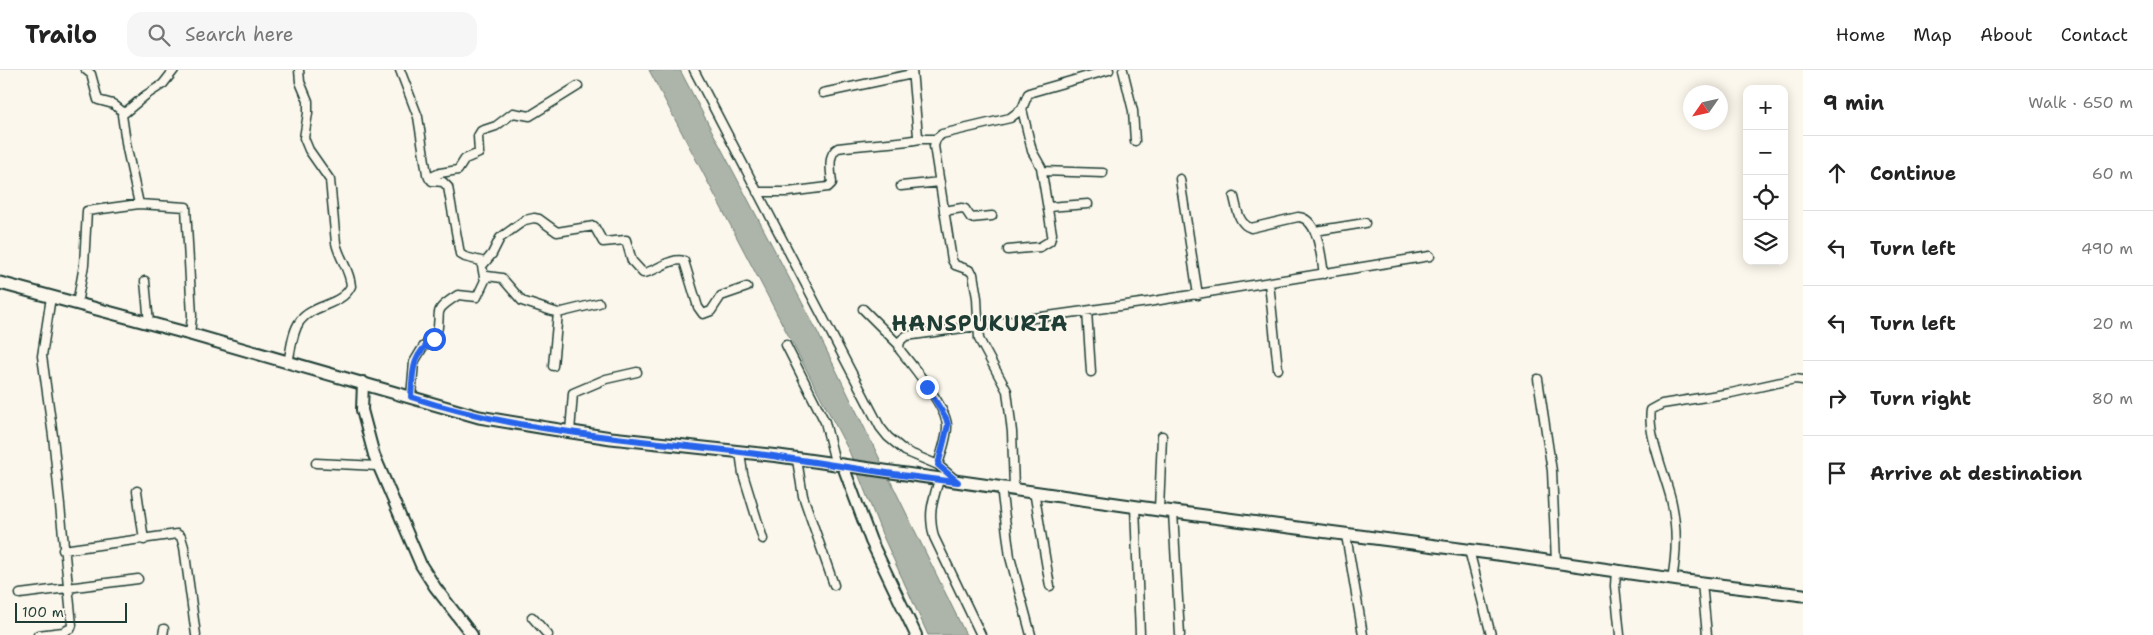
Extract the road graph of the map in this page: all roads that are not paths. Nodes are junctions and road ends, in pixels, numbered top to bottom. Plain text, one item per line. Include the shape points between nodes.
1 (86, 70) edge
2 (174, 70) edge
3 (299, 70) edge
4 (400, 70) edge
5 (694, 70) edge
6 (1109, 70) edge
7 (1123, 70) edge
8 (912, 72) edge
9 (1080, 74) edge
10 (578, 86) dead end
11 (823, 93) dead end
12 (1022, 109) junction
13 (123, 112) junction
14 (920, 139) junction
15 (936, 139) junction
16 (1136, 140) dead end
17 (1042, 171) junction
18 (1104, 173) dead end
19 (429, 178) junction
20 (1180, 179) dead end
21 (940, 182) junction
22 (901, 186) dead end
23 (757, 192) junction
24 (1234, 197) dead end
25 (139, 204) junction
26 (1088, 204) dead end
27 (1048, 207) junction
28 (944, 211) junction
29 (992, 216) dead end
30 (1365, 222) dead end
31 (1315, 231) junction
32 (1008, 250) dead end
33 (1430, 256) dead end
34 (484, 262) junction
35 (1324, 274) junction
36 (484, 277) junction
37 (145, 281) dead end
38 (0, 283) edge
39 (1269, 283) junction
40 (747, 286) dead end
41 (1198, 295) junction
42 (51, 297) junction
43 (599, 303) dead end
44 (76, 304) junction
45 (864, 309) dead end
46 (1087, 311) junction
47 (558, 313) junction
48 (150, 323) junction
49 (977, 326) junction
50 (190, 334) junction
51 (786, 344) dead end
52 (899, 345) junction
53 (288, 363) junction
54 (553, 366) dead end
55 (1278, 369) dead end
56 (637, 372) dead end
57 (1091, 372) dead end
58 (1538, 379) dead end
59 (1803, 380) edge
60 (363, 382) junction
61 (411, 397) junction
62 (570, 432) junction
63 (1162, 436) dead end
64 (740, 452) junction
65 (797, 460) junction
66 (316, 463) dead end
67 (938, 465) junction
68 (378, 466) junction
69 (843, 466) junction
70 (939, 480) junction
71 (958, 482) junction
72 (1002, 487) junction
73 (1014, 488) junction
74 (137, 491) dead end
75 (1034, 491) junction
76 (1135, 506) junction
77 (1159, 510) junction
78 (1173, 512) junction
79 (1346, 534) junction
80 (763, 539) dead end
81 (144, 540) junction
82 (63, 550) junction
83 (1469, 550) junction
84 (1556, 562) junction
85 (1616, 570) junction
86 (138, 579) dead end
87 (1672, 579) junction
88 (1702, 583) junction
89 (834, 585) dead end
90 (1050, 586) dead end
91 (68, 588) junction
92 (20, 594) dead end
93 (1803, 595) edge
94 (532, 617) dead end
95 (72, 631) edge
96 (38, 635) edge
97 (196, 635) edge
98 (472, 635) edge
99 (548, 635) edge
100 (916, 635) edge
101 (981, 635) edge
102 (1031, 635) edge
103 (1140, 635) edge
104 (1180, 635) edge
105 (1363, 635) edge
106 (1492, 635) edge
107 (1620, 635) edge
108 (1707, 635) edge

1 - 13 street via 91,74 98,100 113,104
2 - 13 street via 159,87
3 - 53 street via 308,100 304,138 330,180 336,243 351,286 343,297 299,322
4 - 19 street via 418,116
5 - 23 street
6 - 9 street
7 - 16 street
8 - 11 street
8 - 14 street
9 - 12 street via 1028,94
10 - 19 street via 530,116 514,113 496,126 481,131 478,155 465,159 458,170
12 - 15 street via 1010,118 942,134
12 - 17 street via 1032,151
13 - 25 street via 123,131
14 - 15 street
14 - 23 street via 838,148 831,156 832,183 828,187
15 - 21 street via 934,146
17 - 18 street
17 - 27 street
19 - 34 street via 448,187 460,254
20 - 41 street
21 - 22 street
21 - 28 street
23 - 67 street via 880,427 906,451
24 - 31 street via 1240,218 1247,227 1303,217
25 - 44 street via 88,211 84,265
25 - 50 street via 186,207 192,316
26 - 27 street
27 - 32 street via 1052,234 1048,243 1040,247
28 - 29 street via 965,209 971,218
28 - 49 street via 952,260 959,268 969,270 975,280
30 - 31 street
31 - 35 street
33 - 35 street
34 - 36 street
34 - 40 street via 500,238 525,220 534,218 557,232 594,226 603,242 626,240 634,264 643,273 684,261 703,314 711,311 721,296
35 - 39 street
36 - 47 street via 502,278 522,301
36 - 61 street via 477,297 458,295 440,309 436,336 423,347 414,362
37 - 48 street
38 - 42 main road
39 - 41 street
39 - 55 street
41 - 46 street
42 - 44 main road
42 - 82 street via 42,356
43 - 47 street
44 - 48 main road
45 - 52 street
46 - 49 street
46 - 57 street
47 - 54 street
48 - 50 main road
49 - 52 street via 913,334 901,340
49 - 73 street via 983,349 1006,391 1012,432
50 - 53 main road
51 - 69 street
52 - 67 street via 946,418 947,432
53 - 60 main road
56 - 62 street via 606,379 573,393
58 - 84 street via 1552,471
59 - 87 street via 1662,404 1651,410 1656,445 1674,513 1676,551
60 - 61 main road
60 - 68 street via 362,410
61 - 62 main road via 479,417
62 - 64 main road
63 - 77 street
64 - 65 main road
64 - 80 street via 743,474
65 - 69 main road
65 - 89 street via 804,496
66 - 68 street
67 - 71 street
68 - 98 street via 425,572
69 - 70 main road
69 - 100 street via 870,541
70 - 71 main road
70 - 101 street via 930,506 934,537
71 - 72 main road
72 - 73 main road
72 - 102 street via 1010,557
73 - 75 main road
74 - 81 street
75 - 76 main road
75 - 90 street
76 - 77 main road
76 - 103 street
77 - 78 main road
78 - 79 main road
78 - 104 street
79 - 83 main road
79 - 105 street
81 - 82 street
81 - 97 street via 174,534 181,537
82 - 91 street
83 - 84 main road
83 - 106 street
84 - 85 main road
85 - 87 main road
85 - 107 street
86 - 91 street
87 - 88 main road
88 - 93 main road
88 - 108 street
91 - 92 street
91 - 95 street
94 - 99 street
95 - 96 street

